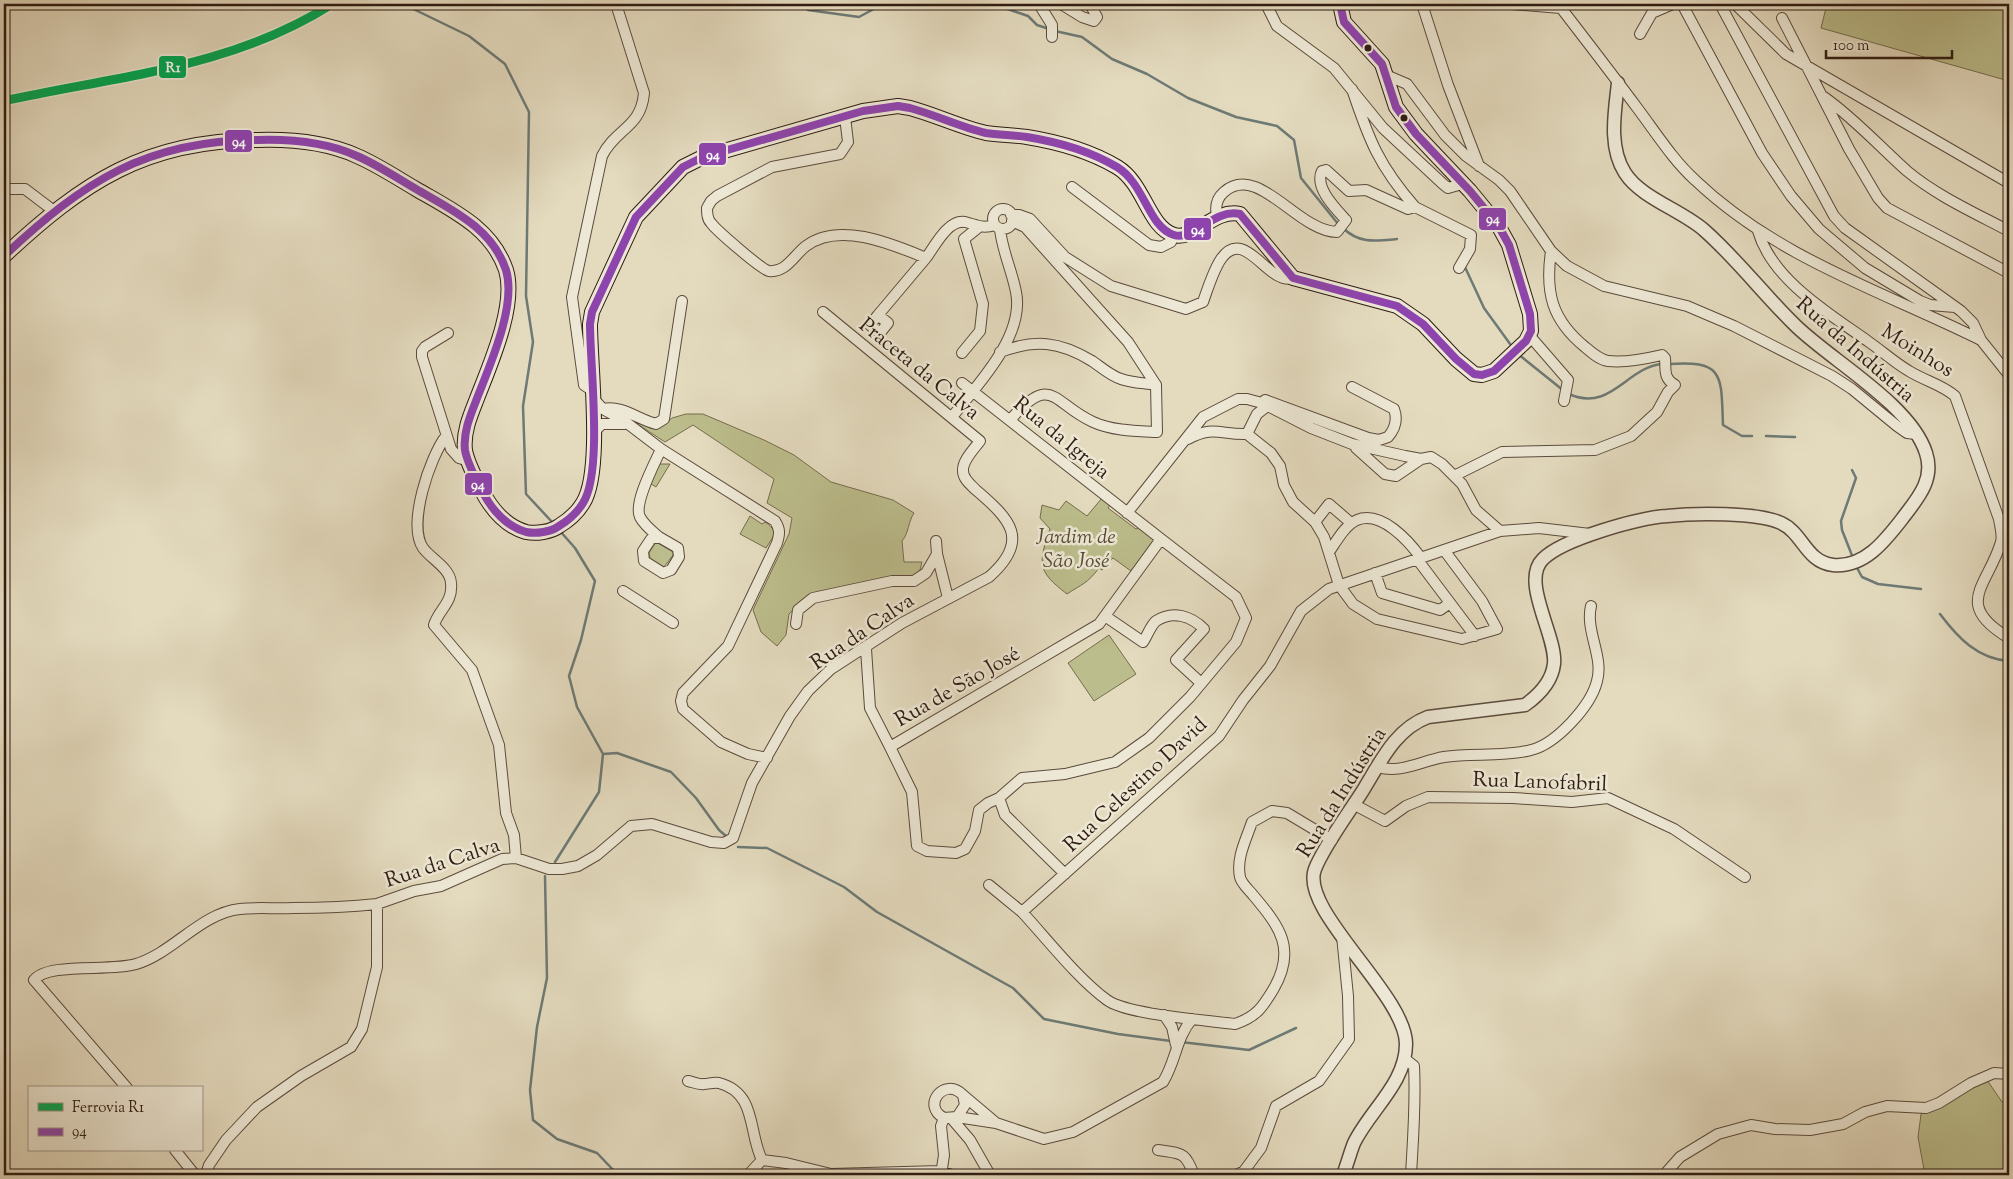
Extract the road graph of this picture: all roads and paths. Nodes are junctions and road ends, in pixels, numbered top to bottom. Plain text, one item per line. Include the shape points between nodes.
1 (616, 4) edge
2 (1039, 4) edge
3 (1061, 4) edge
4 (1090, 4) edge
5 (1266, 4) edge
6 (1340, 4) edge
7 (1422, 4) edge
8 (1511, 4) edge
9 (1673, 4) edge
10 (1682, 4) edge
11 (1720, 4) edge
12 (1735, 4) edge
13 (1560, 6) edge
14 (1782, 18) dead end
15 (1640, 34) dead end
16 (1052, 37) dead end
17 (1806, 66) junction
18 (1386, 75) junction
19 (1618, 83) junction
20 (1352, 89) junction
21 (1823, 97) junction
22 (845, 117) junction
23 (1479, 167) junction
24 (2009, 183) edge
25 (1462, 184) junction
26 (1072, 187) dead end
27 (4, 189) edge
28 (1415, 207) junction
29 (54, 211) junction
30 (1217, 216) junction
31 (1012, 218) junction
32 (978, 227) junction
33 (998, 227) junction
34 (1758, 231) junction
35 (2009, 231) edge
36 (1174, 235) junction
37 (1551, 251) junction
38 (4, 256) edge
39 (926, 258) junction
40 (1459, 268) dead end
41 (2009, 273) edge
42 (1293, 278) junction
43 (682, 301) dead end
44 (1956, 307) junction
45 (822, 312) dead end
46 (878, 315) dead end
47 (448, 333) dead end
48 (1528, 338) junction
49 (1981, 340) junction
50 (1000, 352) junction
51 (962, 353) dead end
52 (1138, 356) junction
53 (2009, 375) edge
54 (1130, 381) junction
55 (962, 383) dead end
56 (1156, 385) junction
57 (1352, 387) dead end
58 (972, 391) junction
59 (593, 395) junction
60 (1254, 401) junction
61 (1564, 401) dead end
62 (1266, 407) junction
63 (602, 409) junction
64 (952, 417) junction
65 (1011, 419) junction
66 (625, 424) junction
67 (593, 433) junction
68 (1247, 434) junction
69 (1916, 434) junction
70 (446, 436) junction
71 (1183, 442) junction
72 (1352, 444) junction
73 (661, 449) junction
74 (1421, 459) junction
75 (469, 460) junction
76 (1454, 476) junction
77 (969, 483) joint
78 (1127, 514) junction
79 (1314, 522) junction
80 (1351, 523) junction
81 (1500, 531) junction
82 (1593, 534) junction
83 (659, 537) dead end
84 (1161, 539) junction
85 (936, 540) dead end
86 (1444, 550) junction
87 (1329, 552) junction
88 (937, 554) junction
89 (1419, 558) junction
90 (1375, 573) junction
91 (1339, 585) junction
92 (623, 591) dead end
93 (948, 598) junction
94 (1450, 603) junction
95 (1591, 606) dead end
96 (1105, 616) junction
97 (673, 623) dead end
98 (796, 624) dead end
99 (1475, 636) junction
100 (2009, 638) edge
101 (866, 649) junction
102 (1201, 683) junction
103 (890, 747) junction
104 (767, 758) junction
105 (1378, 767) junction
106 (999, 798) junction
107 (1354, 804) junction
108 (1332, 840) junction
109 (516, 858) junction
110 (1065, 874) junction
111 (1745, 877) dead end
112 (990, 885) dead end
113 (377, 904) junction
114 (1022, 912) junction
115 (1342, 935) junction
116 (1164, 1015) junction
117 (1192, 1019) junction
118 (1176, 1045) junction
119 (1405, 1059) junction
120 (2009, 1074) edge
121 (688, 1082) dead end
122 (125, 1086) edge
123 (963, 1095) junction
124 (951, 1118) junction
125 (983, 1121) junction
126 (996, 1123) junction
127 (970, 1140) junction
128 (1158, 1150) dead end
129 (177, 1152) edge
130 (762, 1160) junction
131 (940, 1173) edge
132 (195, 1175) edge
133 (206, 1175) edge
134 (748, 1175) edge
135 (831, 1175) edge
136 (952, 1175) edge
137 (990, 1175) edge
138 (1194, 1175) edge
139 (1236, 1175) edge
140 (1343, 1175) edge
141 (1411, 1175) edge
142 (1664, 1175) edge

1 - 59 street via 644,93 638,117 607,145 602,156 575,274 572,297 584,385
2 - 16 street via 1052,25
3 - 4 street via 1094,21 1097,17
5 - 20 street via 1277,26 1334,68
6 - 18 main road via 1344,22 1376,56
7 - 23 street
8 - 13 street
9 - 15 street via 1652,13
10 - 44 street via 1762,153 1791,196 1819,229 1848,256 1920,301
11 - 44 street via 1834,216 1852,233
12 - 17 street via 1786,54
13 - 19 street
14 - 17 street
17 - 21 street
17 - 24 street
18 - 23 street via 1407,84 1445,135
18 - 25 main road via 1396,108
19 - 34 street via 1694,179
19 - 69 street, Rua da Indústria via 1614,118 1616,141 1625,172 1641,190 1704,230 1797,327 1892,405
20 - 25 street via 1383,128 1443,184 1448,188
20 - 28 street via 1369,140 1387,173
21 - 35 street via 1845,112 1932,189
21 - 41 street via 1854,158 1887,208
22 - 36 main road via 898,106 987,133 1028,137 1100,157 1132,179 1158,226
22 - 39 street via 848,142 840,154 772,167 717,196 707,208 710,223 769,271 784,268 807,245 834,235 882,242
22 - 59 main road via 692,162 683,167 645,206 629,229 592,312
23 - 37 street via 1510,191
25 - 48 main road via 1498,225 1509,245 1530,314
26 - 36 street via 1149,245 1162,247 1171,242
27 - 29 street via 25,189
28 - 30 street via 1408,209 1366,190 1349,191 1332,174 1322,170 1319,176 1321,187 1346,220 1340,228 1313,226 1258,187 1238,183 1218,199
28 - 40 street via 1471,235 1470,249
29 - 38 main road
29 - 75 main road via 102,178 144,157 189,145 231,140 325,144 358,156 449,209 478,228 497,250 507,274 507,301 501,335 467,426 465,450
30 - 36 main road via 1189,233
30 - 42 main road via 1232,212 1240,214
31 - 33 street via 1007,228
31 - 33 street via 1004,210 998,211 994,216
31 - 42 street via 1019,214 1030,218 1065,256 1111,286 1186,309 1202,302 1220,260 1227,252 1237,249 1246,251 1279,276 1288,280
31 - 52 street via 1025,227
32 - 33 street
32 - 39 street via 963,222 949,227
32 - 51 street via 964,239 983,304 980,331
33 - 50 street via 1018,310 1009,340
34 - 49 street via 1801,257
34 - 100 street, Moinhos via 1769,256 1810,301 1910,372 1942,386 1955,396 1999,519 2002,540 1979,589 1980,614 1988,624
37 - 69 street via 1566,266 1604,286 1688,306 1743,331 1832,376 1907,433
37 - 76 street via 1550,293 1561,325 1606,361 1662,355 1668,381 1675,385 1657,412 1631,436 1595,450 1502,452
39 - 46 street
42 - 48 main road via 1397,306 1423,324 1474,374 1494,371
43 - 63 street via 664,419 656,424 618,408
44 - 49 street via 1973,323
45 - 64 street, Praceta da Calva
47 - 70 street via 422,352
48 - 61 street via 1568,380
49 - 53 street
50 - 54 street via 1023,344 1064,347 1120,379
50 - 58 street
52 - 54 street via 1137,372
52 - 56 street
54 - 56 street
55 - 58 street, Rua da Igreja
56 - 65 street via 1157,432 1127,431 1093,422 1053,395 1039,395 1027,401
57 - 60 street via 1394,410 1396,422 1388,437 1379,440 1368,438 1280,405
58 - 64 street
58 - 65 street, Rua da Igreja
59 - 63 street
59 - 67 main road
60 - 62 street
60 - 71 street via 1238,399 1203,417
62 - 68 street via 1257,414
62 - 72 street
63 - 66 street
64 - 77 street, Praceta da Calva via 980,441 963,465 963,474
65 - 78 street, Rua da Igreja
66 - 67 street via 602,424
66 - 73 street
67 - 75 main road via 591,483 584,502 570,519 553,530 529,533 508,525 489,504
68 - 71 street via 1216,430 1198,433
68 - 79 street via 1271,453 1280,466 1293,502
69 - 82 street, Rua da Indústria via 1926,452 1929,472 1924,490 1872,554 1844,565 1819,561 1790,528 1774,520 1760,518 1666,516
70 - 75 street via 458,458
70 - 109 street via 418,502 419,541 443,567 451,582 446,608 434,624 472,670 499,745 506,813 514,835
71 - 78 street
72 - 74 street
72 - 74 street via 1385,474 1396,476
73 - 83 street via 639,502 639,515
73 - 104 street via 775,521 780,533 728,646 683,693 681,700 683,709 721,742
74 - 76 street via 1431,457
76 - 81 street via 1476,510
77 - 93 street, Rua da Calva via 1007,519 1012,531 1012,544 1001,566 989,577
78 - 84 street, Rua da Igreja
79 - 80 street via 1329,504
79 - 87 street
80 - 87 street
80 - 89 street via 1369,518 1385,523 1406,538
81 - 82 street, Rua Celestino David via 1539,528
81 - 86 street, Rua Celestino David
82 - 105 street, Rua da Indústria via 1554,551 1541,560 1537,569 1534,578 1554,664 1547,683 1536,697 1525,705 1428,717 1415,722 1400,734
84 - 96 street, Rua de São José
84 - 102 street, Rua da Igreja via 1236,597 1246,618 1236,642
85 - 88 street
86 - 89 street, Rua Celestino David
86 - 99 street via 1482,601 1498,629
87 - 91 street
88 - 93 street
88 - 98 street via 926,572 914,581 892,581 813,598 798,610
89 - 90 street, Rua Celestino David
89 - 94 street
90 - 91 street, Rua Celestino David
90 - 94 street via 1382,593 1440,610
91 - 99 street via 1353,604 1377,619 1462,640
91 - 110 street, Rua Celestino David via 1300,611 1270,666 1219,736
92 - 97 street
93 - 101 street, Rua da Calva
94 - 99 street
95 - 105 street via 1589,615 1598,680 1583,711 1549,742 1532,750 1443,758 1391,770
96 - 102 street via 1143,642 1155,622 1169,616 1184,616 1197,622 1204,628 1176,660
96 - 103 street, Rua de São José via 1099,624
101 - 103 street via 870,708
101 - 104 street, Rua da Calva via 831,669 808,691
102 - 106 street, Rua da Igreja via 1149,738 1115,762 1065,774 1022,778
103 - 106 street, Rua de São José via 912,792 917,846 926,851 956,853 965,848 975,831 978,810
104 - 109 street, Rua da Calva via 752,783 734,838 724,843 652,824 631,826 597,855 578,866 549,869
105 - 107 street, Rua da Indústria
106 - 110 street via 1004,815
107 - 108 street, Rua da Indústria
107 - 111 street, Rua Lanofabril via 1385,821 1406,806 1428,797 1572,802 1608,798 1674,828
108 - 115 street, Rua da Indústria via 1314,871 1314,883 1318,898
108 - 117 street via 1287,813 1272,811 1252,822 1239,857 1240,879 1279,928 1286,948 1284,967 1266,1001 1252,1018 1235,1024
109 - 113 street, Rua da Calva via 502,859 441,886
110 - 114 street, Rua Celestino David
112 - 114 street
113 - 122 street via 239,909 221,914 136,964 101,969 51,970 38,975 34,980
113 - 133 street, Rua da Calva via 377,967 362,1029 351,1047 257,1107 226,1140
114 - 116 street via 1108,1001
115 - 119 street, Rua da Indústria via 1403,1027
115 - 139 street via 1348,1039 1319,1081 1276,1106 1261,1148 1244,1172
116 - 117 street
116 - 118 street via 1172,1027
117 - 118 street
118 - 126 street via 1171,1070 1163,1082 1073,1132 1044,1139
119 - 140 street, Rua da Indústria via 1397,1079 1354,1143
119 - 141 street via 1414,1066 1415,1139
120 - 142 street via 1994,1073 1979,1079 1926,1108 1887,1106 1865,1112 1843,1124 1810,1130 1751,1125 1718,1134 1680,1157
121 - 130 street via 703,1085 719,1083 740,1096 749,1108
123 - 124 street via 964,1110
123 - 124 street via 949,1088 936,1096 936,1112
123 - 126 street
124 - 125 street
124 - 127 street
124 - 131 street via 940,1126 944,1155
125 - 126 street
125 - 127 street via 973,1126
127 - 137 street
128 - 138 street via 1183,1154 1188,1158
129 - 132 street
130 - 134 street
130 - 135 street
131 - 135 street
131 - 136 street

